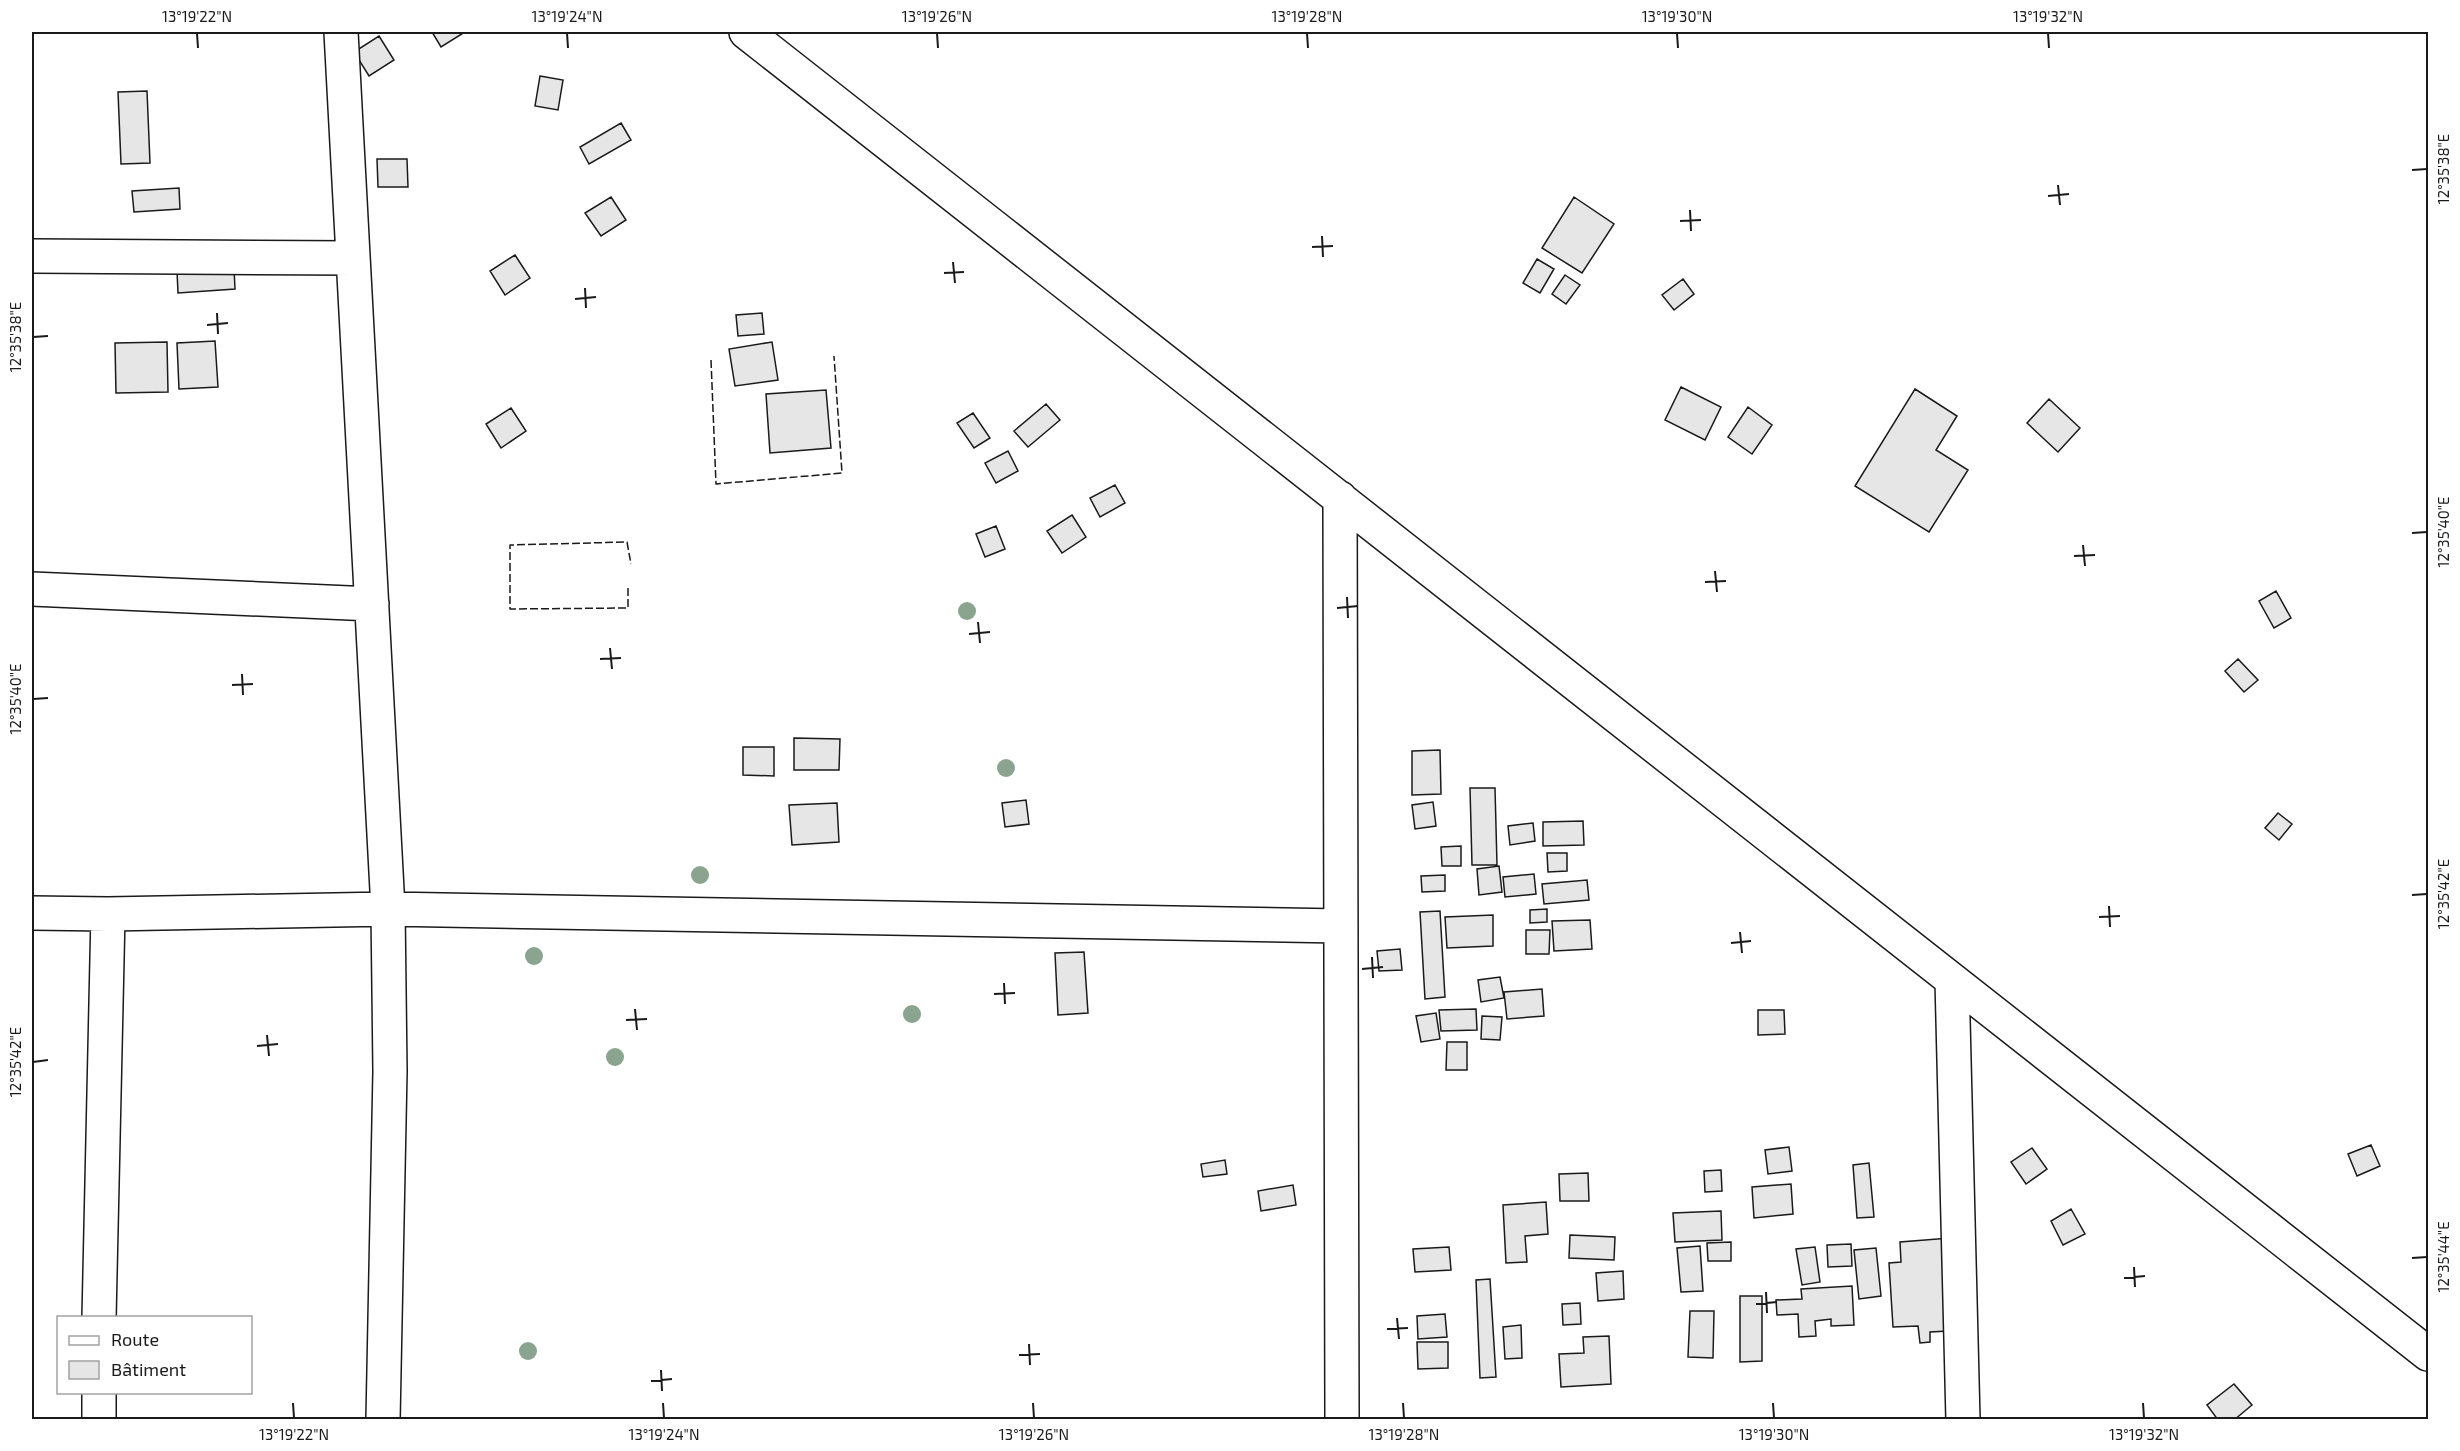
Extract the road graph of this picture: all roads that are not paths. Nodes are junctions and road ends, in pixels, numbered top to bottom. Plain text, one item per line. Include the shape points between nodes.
1 (341, 32) edge
2 (746, 32) edge
3 (32, 256) edge
4 (353, 258) junction
5 (1340, 498) junction
6 (32, 589) edge
7 (372, 604) junction
8 (388, 909) junction
9 (32, 913) edge
10 (108, 914) junction
11 (1341, 926) junction
12 (1952, 980) junction
13 (99, 1316) edge
14 (2428, 1354) edge
15 (99, 1394) edge
16 (99, 1419) edge
17 (383, 1419) edge
18 (1342, 1419) edge
19 (1963, 1419) edge

1 - 4 street
2 - 5 street
3 - 4 street
4 - 7 street
5 - 11 street
5 - 12 street
6 - 7 street
7 - 8 street
8 - 10 street
8 - 11 street
8 - 17 street via 390,1071
9 - 10 street
10 - 13 street
11 - 18 street
12 - 14 street
12 - 19 street
15 - 16 street

